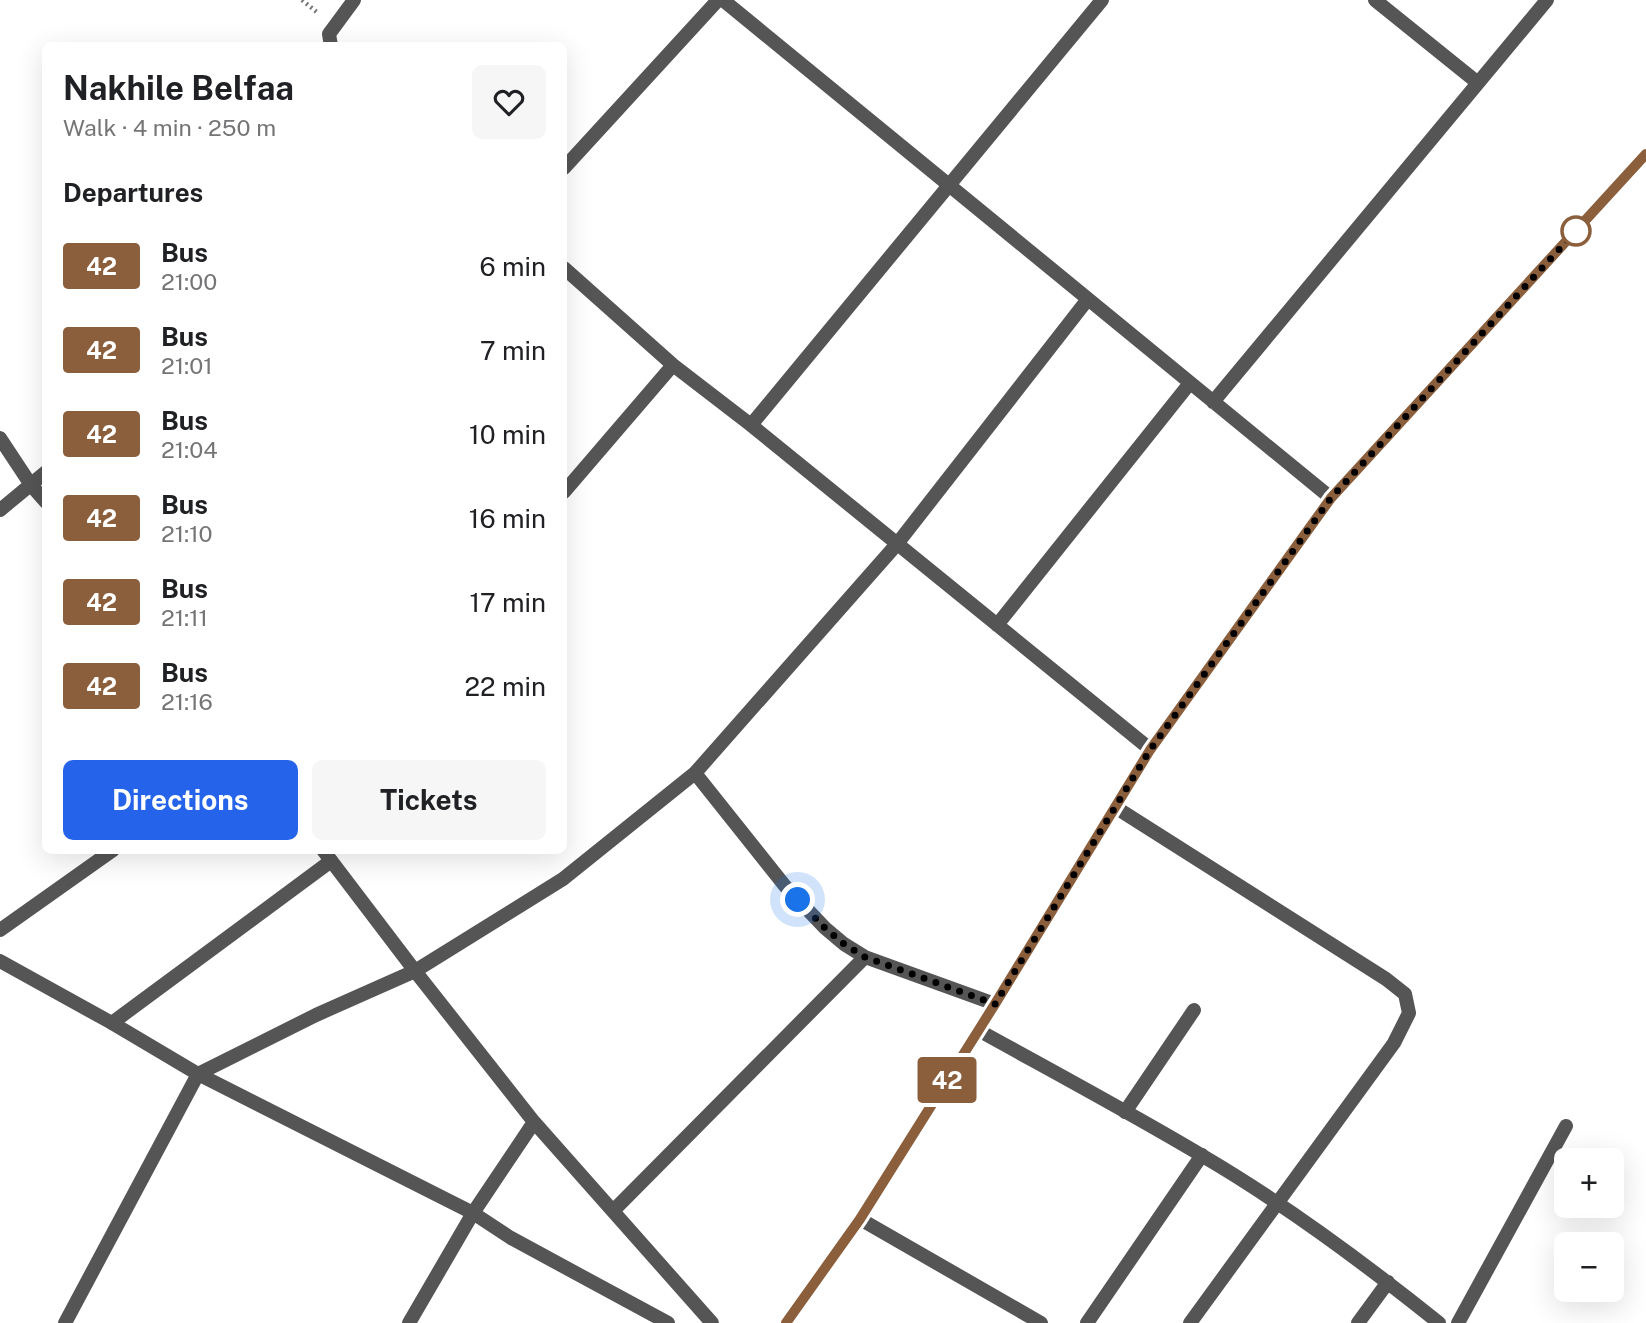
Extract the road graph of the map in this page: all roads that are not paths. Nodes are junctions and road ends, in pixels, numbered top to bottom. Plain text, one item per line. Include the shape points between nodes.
1 (354, 0) edge
2 (721, 0) edge
3 (1101, 0) edge
4 (1375, 0) edge
5 (1547, 0) edge
6 (330, 42) edge
7 (1478, 83) junction
8 (1646, 154) edge
9 (567, 165) edge
10 (949, 185) junction
11 (567, 271) edge
12 (1088, 299) junction
13 (673, 365) junction
14 (1190, 383) junction
15 (1213, 402) junction
16 (751, 425) junction
17 (0, 438) edge
18 (42, 475) edge
19 (31, 485) junction
20 (567, 489) edge
21 (42, 497) edge
22 (1331, 498) junction
23 (0, 510) edge
24 (897, 544) junction
25 (997, 625) junction
26 (1150, 750) junction
27 (695, 773) junction
28 (1115, 807) junction
29 (107, 854) edge
30 (327, 856) edge
31 (0, 930) edge
32 (865, 957) junction
33 (0, 961) edge
34 (415, 971) junction
35 (995, 1004) junction
36 (1194, 1010) dead end
37 (112, 1023) junction
38 (978, 1030) junction
39 (198, 1074) junction
40 (1125, 1112) junction
41 (534, 1122) junction
42 (1566, 1126) dead end
43 (1202, 1155) junction
44 (1278, 1203) junction
45 (613, 1211) junction
46 (473, 1213) junction
47 (860, 1219) junction
48 (1388, 1282) junction
49 (65, 1323) edge
50 (409, 1323) edge
51 (668, 1323) edge
52 (712, 1323) edge
53 (786, 1323) edge
54 (1041, 1323) edge
55 (1087, 1323) edge
56 (1190, 1323) edge
57 (1358, 1323) edge
58 (1439, 1323) edge
59 (1458, 1323) edge

1 - 6 street via 329,34
2 - 9 street
2 - 10 street
3 - 10 street
4 - 7 street
5 - 7 street
7 - 15 street
8 - 22 street
10 - 12 street
10 - 16 street
11 - 13 street
12 - 14 street
12 - 24 street
13 - 16 street
13 - 20 street
14 - 15 street
14 - 25 street
15 - 22 street
16 - 24 street
17 - 19 street
18 - 19 street
19 - 21 street
19 - 23 street
22 - 26 street
24 - 25 street
24 - 27 street
25 - 26 street
26 - 28 street
27 - 32 street via 785,886 825,928
27 - 34 street via 563,879
28 - 35 street
28 - 44 street via 1405,994 1409,1013 1394,1043
29 - 31 street
30 - 34 street
30 - 37 street
32 - 35 street
32 - 45 street
33 - 37 street
34 - 39 street
34 - 41 street
35 - 38 street
36 - 40 street
37 - 39 street
38 - 40 street
38 - 47 street
39 - 46 street
39 - 49 street
40 - 43 street
41 - 45 street
41 - 46 street
42 - 59 street
43 - 44 street
43 - 55 street
44 - 48 street
44 - 56 street
45 - 52 street
46 - 50 street
46 - 51 street
47 - 53 street
47 - 54 street
48 - 57 street
48 - 58 street

